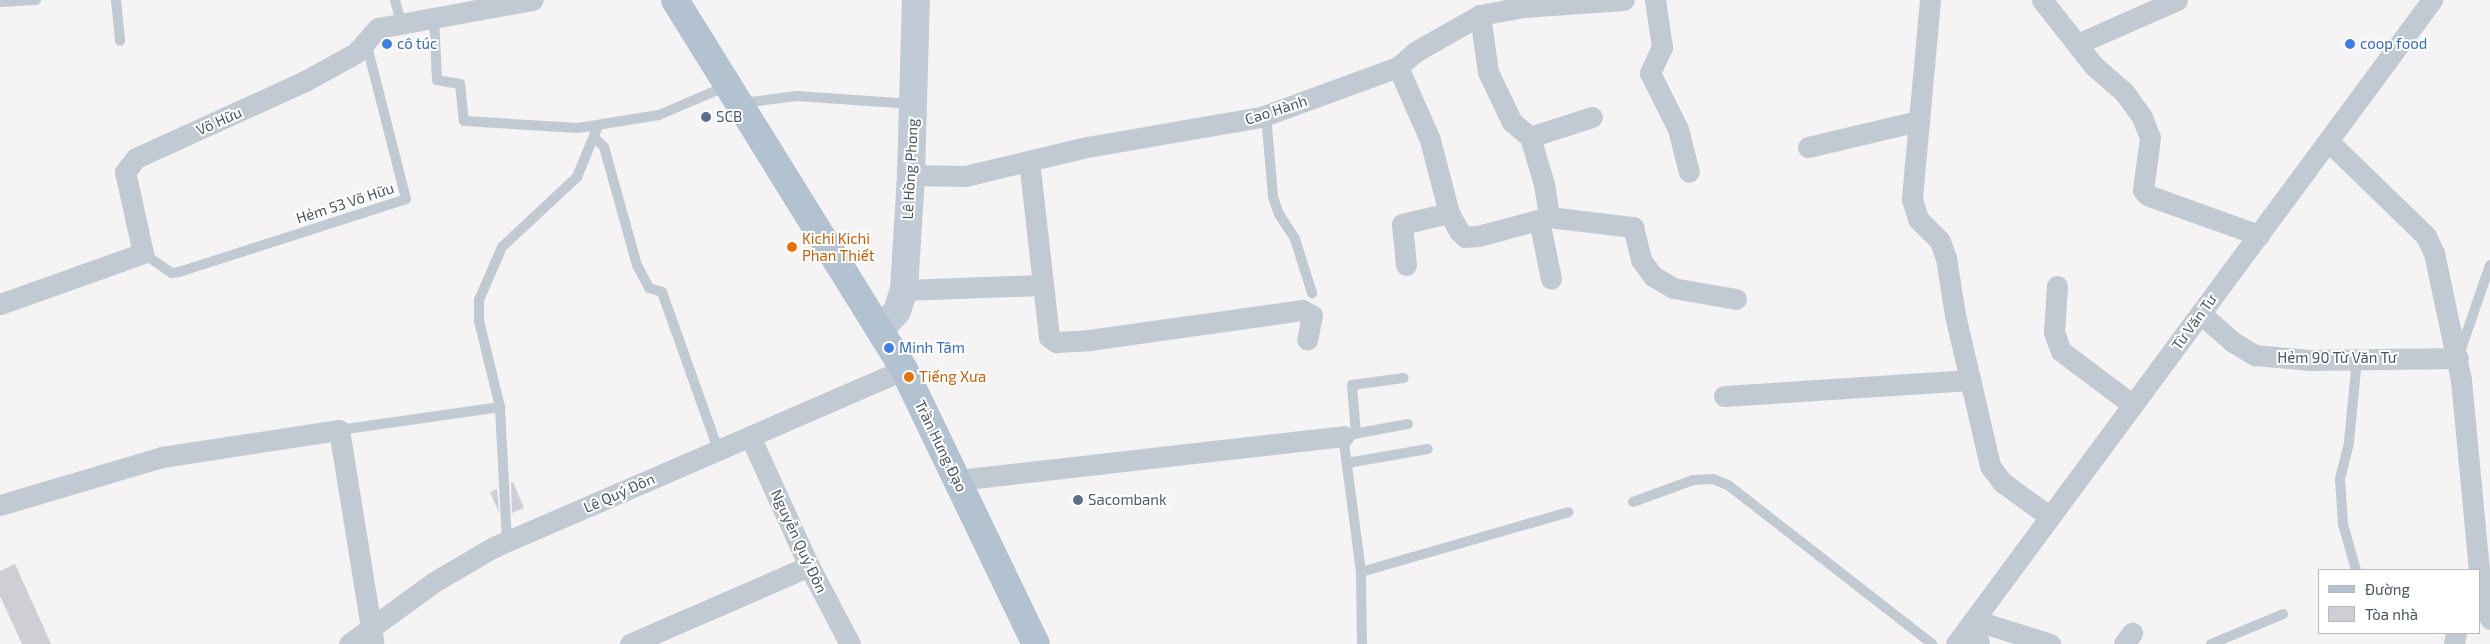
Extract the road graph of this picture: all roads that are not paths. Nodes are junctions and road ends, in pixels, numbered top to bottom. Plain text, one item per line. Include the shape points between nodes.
1 (36, 0) edge
2 (116, 0) edge
3 (395, 0) edge
4 (532, 0) edge
5 (675, 0) edge
6 (916, 0) edge
7 (1624, 0) edge
8 (1655, 0) edge
9 (1930, 0) edge
10 (2042, 0) edge
11 (2177, 0) edge
12 (2432, 0) edge
13 (0, 2) edge
14 (1480, 15) junction
15 (434, 16) junction
16 (401, 23) junction
17 (120, 41) dead end
18 (366, 42) junction
19 (2077, 44) junction
20 (1398, 67) junction
21 (734, 94) junction
22 (913, 104) junction
23 (1266, 115) junction
24 (1592, 117) dead end
25 (1918, 121) junction
26 (598, 126) junction
27 (1530, 137) junction
28 (595, 138) junction
29 (2328, 141) junction
30 (1808, 148) dead end
31 (1029, 161) junction
32 (1689, 172) dead end
33 (911, 176) junction
34 (1449, 213) junction
35 (1544, 218) junction
36 (2259, 235) junction
37 (143, 253) junction
38 (1406, 265) dead end
39 (2490, 265) edge
40 (1551, 279) dead end
41 (1042, 285) junction
42 (2057, 286) dead end
43 (904, 290) junction
44 (1312, 293) dead end
45 (1736, 299) dead end
46 (0, 304) edge
47 (2201, 314) junction
48 (880, 330) junction
49 (1307, 340) dead end
50 (2458, 358) junction
51 (2357, 359) junction
52 (904, 370) junction
53 (1404, 378) dead end
54 (1970, 380) junction
55 (1724, 396) dead end
56 (2133, 405) junction
57 (500, 407) junction
58 (1408, 424) dead end
59 (339, 430) junction
60 (1350, 435) junction
61 (750, 436) junction
62 (1428, 448) dead end
63 (718, 449) junction
64 (1347, 463) junction
65 (958, 480) junction
66 (1633, 502) dead end
67 (0, 505) edge
68 (1569, 512) dead end
69 (2050, 517) junction
70 (507, 542) junction
71 (809, 566) junction
72 (2356, 569) edge
73 (2479, 569) edge
74 (1361, 572) junction
75 (2480, 575) edge
76 (2283, 614) dead end
77 (2490, 618) edge
78 (1974, 620) junction
79 (372, 637) edge
80 (349, 644) edge
81 (630, 644) edge
82 (850, 644) edge
83 (1036, 644) edge
84 (1362, 644) edge
85 (1932, 644) edge
86 (1956, 644) edge
87 (1979, 644) edge
88 (2050, 644) edge
89 (2211, 644) edge

1 - 13 lane
2 - 17 lane
3 - 16 lane
4 - 15 street, Võ Hữu
5 - 21 main road, Trần Hưng Đạo
6 - 22 main road, Lê Hồng Phong
7 - 14 street, Cao Hành via 1523,8
8 - 32 street via 1662,47 1650,73 1678,129
9 - 25 street
10 - 19 street
11 - 19 street
12 - 29 street, Từ Văn Tư
14 - 20 street, Cao Hành via 1415,52
14 - 27 street via 1488,72 1501,104 1512,122
15 - 16 street, Võ Hữu
15 - 26 lane via 437,80 460,84 464,121 578,128
16 - 18 street, Võ Hữu via 378,28
18 - 37 street, Võ Hữu via 356,53 305,81 136,158 125,172
18 - 37 lane, Hẻm 53 Võ Hữu via 406,199 179,272 172,273
19 - 36 street via 2094,66 2124,92 2142,117 2150,138 2143,190 2147,195
20 - 23 street, Cao Hành
20 - 34 street via 1430,140
21 - 22 lane
21 - 26 lane via 659,115
21 - 48 main road, Trần Hưng Đạo
22 - 33 main road, Lê Hồng Phong
23 - 31 street, Cao Hành via 1087,147
23 - 44 lane via 1273,198 1295,239
24 - 27 street
25 - 30 street
25 - 54 street via 1912,199 1918,219 1940,241 1946,258
26 - 28 lane
27 - 35 street via 1540,168
28 - 57 lane via 577,177 502,247 479,300 479,321
28 - 63 lane via 604,147 637,265 649,288 662,292
29 - 36 street, Từ Văn Tư
29 - 50 street via 2426,236 2434,253
31 - 33 street, Cao Hành via 965,176
31 - 41 street
33 - 43 main road, Lê Hồng Phong
34 - 35 street via 1465,237
34 - 38 street via 1402,224
35 - 40 street
35 - 45 street via 1633,227 1640,260 1653,276 1673,288
36 - 47 street, Từ Văn Tư
37 - 46 street
39 - 50 lane
41 - 43 street
41 - 49 street via 1049,337 1056,342 1302,310 1312,315
42 - 56 street via 2054,332 2061,351
43 - 48 main road, Lê Hồng Phong via 897,311
47 - 51 street, Hẻm 90 Từ Văn Tư via 2233,342 2255,355 2280,359
47 - 56 street, Từ Văn Tư
48 - 52 main road, Trần Hưng Đạo
50 - 51 street, Hẻm 90 Từ Văn Tư
50 - 73 street
51 - 72 lane via 2349,442 2340,479 2343,524
52 - 61 street, Lê Quý Đôn
52 - 65 main road, Trần Hưng Đạo
53 - 60 lane via 1352,385
54 - 55 street
54 - 69 street via 1990,466 2002,482
56 - 69 street, Từ Văn Tư
57 - 59 lane
57 - 70 lane
58 - 60 lane
59 - 67 street via 162,457
59 - 79 street
60 - 64 lane
60 - 65 street
61 - 63 street, Lê Quý Đôn
61 - 71 street, Nguyễn Quý Đôn
62 - 64 lane
63 - 70 street, Lê Quý Đôn
64 - 74 lane
65 - 83 main road, Trần Hưng Đạo
66 - 85 lane via 1693,480 1713,479 1728,485
68 - 74 lane
69 - 78 street, Từ Văn Tư
70 - 79 street, Lê Quý Đôn via 434,582
71 - 81 street
71 - 82 street, Nguyễn Quý Đôn
74 - 84 lane
75 - 77 street
76 - 89 lane
78 - 86 street, Từ Văn Tư
78 - 87 street
78 - 88 street
79 - 80 street, Lê Quý Đôn

